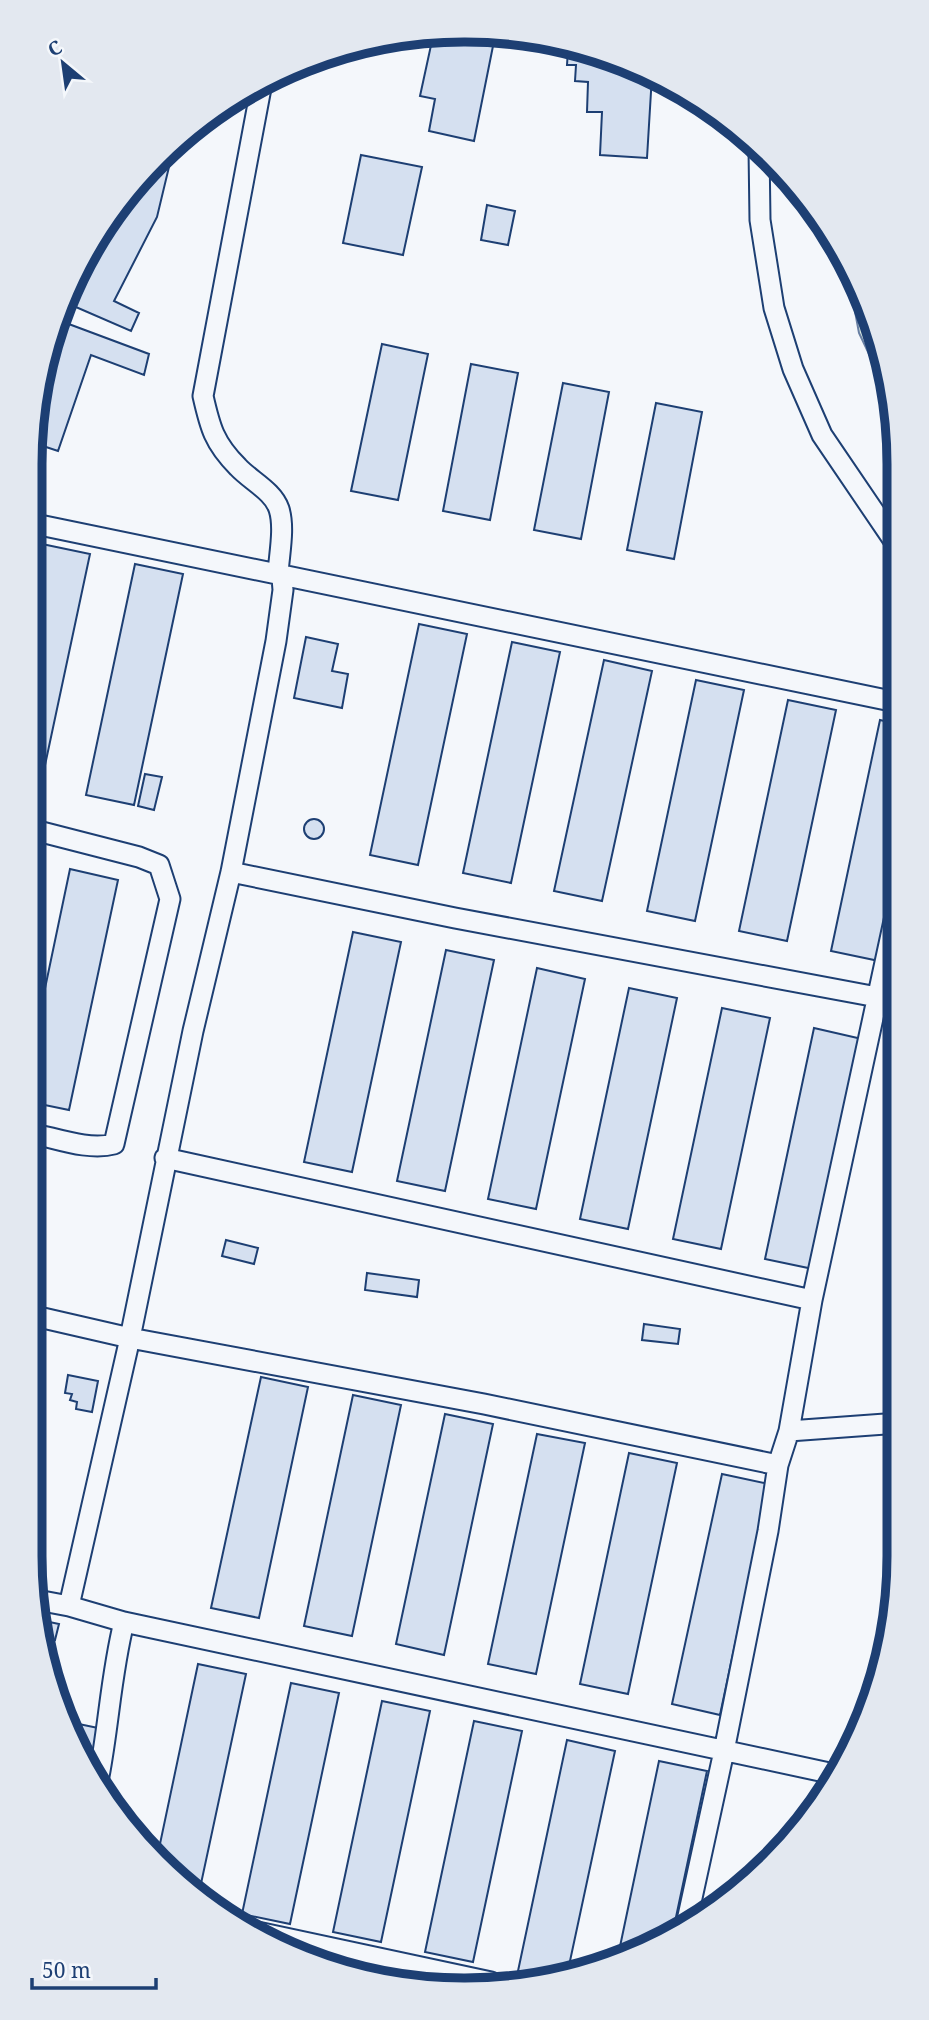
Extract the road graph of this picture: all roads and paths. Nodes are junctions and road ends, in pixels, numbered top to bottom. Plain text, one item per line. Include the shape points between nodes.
1 (260, 96) edge
2 (759, 162) edge
3 (42, 525) edge
4 (887, 531) edge
5 (278, 574) junction
6 (887, 700) edge
7 (42, 833) edge
8 (231, 872) junction
9 (887, 952) edge
10 (877, 997) junction
11 (42, 1136) edge
12 (165, 1158) junction
13 (812, 1300) junction
14 (42, 1318) edge
15 (130, 1338) junction
16 (887, 1424) edge
17 (789, 1431) junction
18 (778, 1465) junction
19 (45, 1601) edge
20 (69, 1606) junction
21 (124, 1622) junction
22 (724, 1751) junction
23 (100, 1769) edge
24 (827, 1772) edge
25 (689, 1913) edge
26 (287, 1938) edge
27 (471, 1978) edge

1 - 5 lane via 203,396 212,434 279,510
2 - 4 lane via 760,220 774,309 793,369 822,435
3 - 5 lane
5 - 6 lane
5 - 8 lane via 283,590 276,641
7 - 11 lane via 159,865 170,899 114,1144 92,1146
8 - 10 lane
8 - 12 lane
9 - 10 lane
10 - 13 lane
12 - 13 lane
12 - 15 lane
13 - 17 lane
14 - 15 lane
15 - 18 lane via 485,1404
15 - 20 lane
16 - 17 lane
17 - 18 lane
18 - 22 lane
19 - 20 lane
20 - 21 lane
21 - 22 lane
21 - 23 lane via 114,1661
22 - 24 lane
22 - 25 lane
26 - 27 lane

